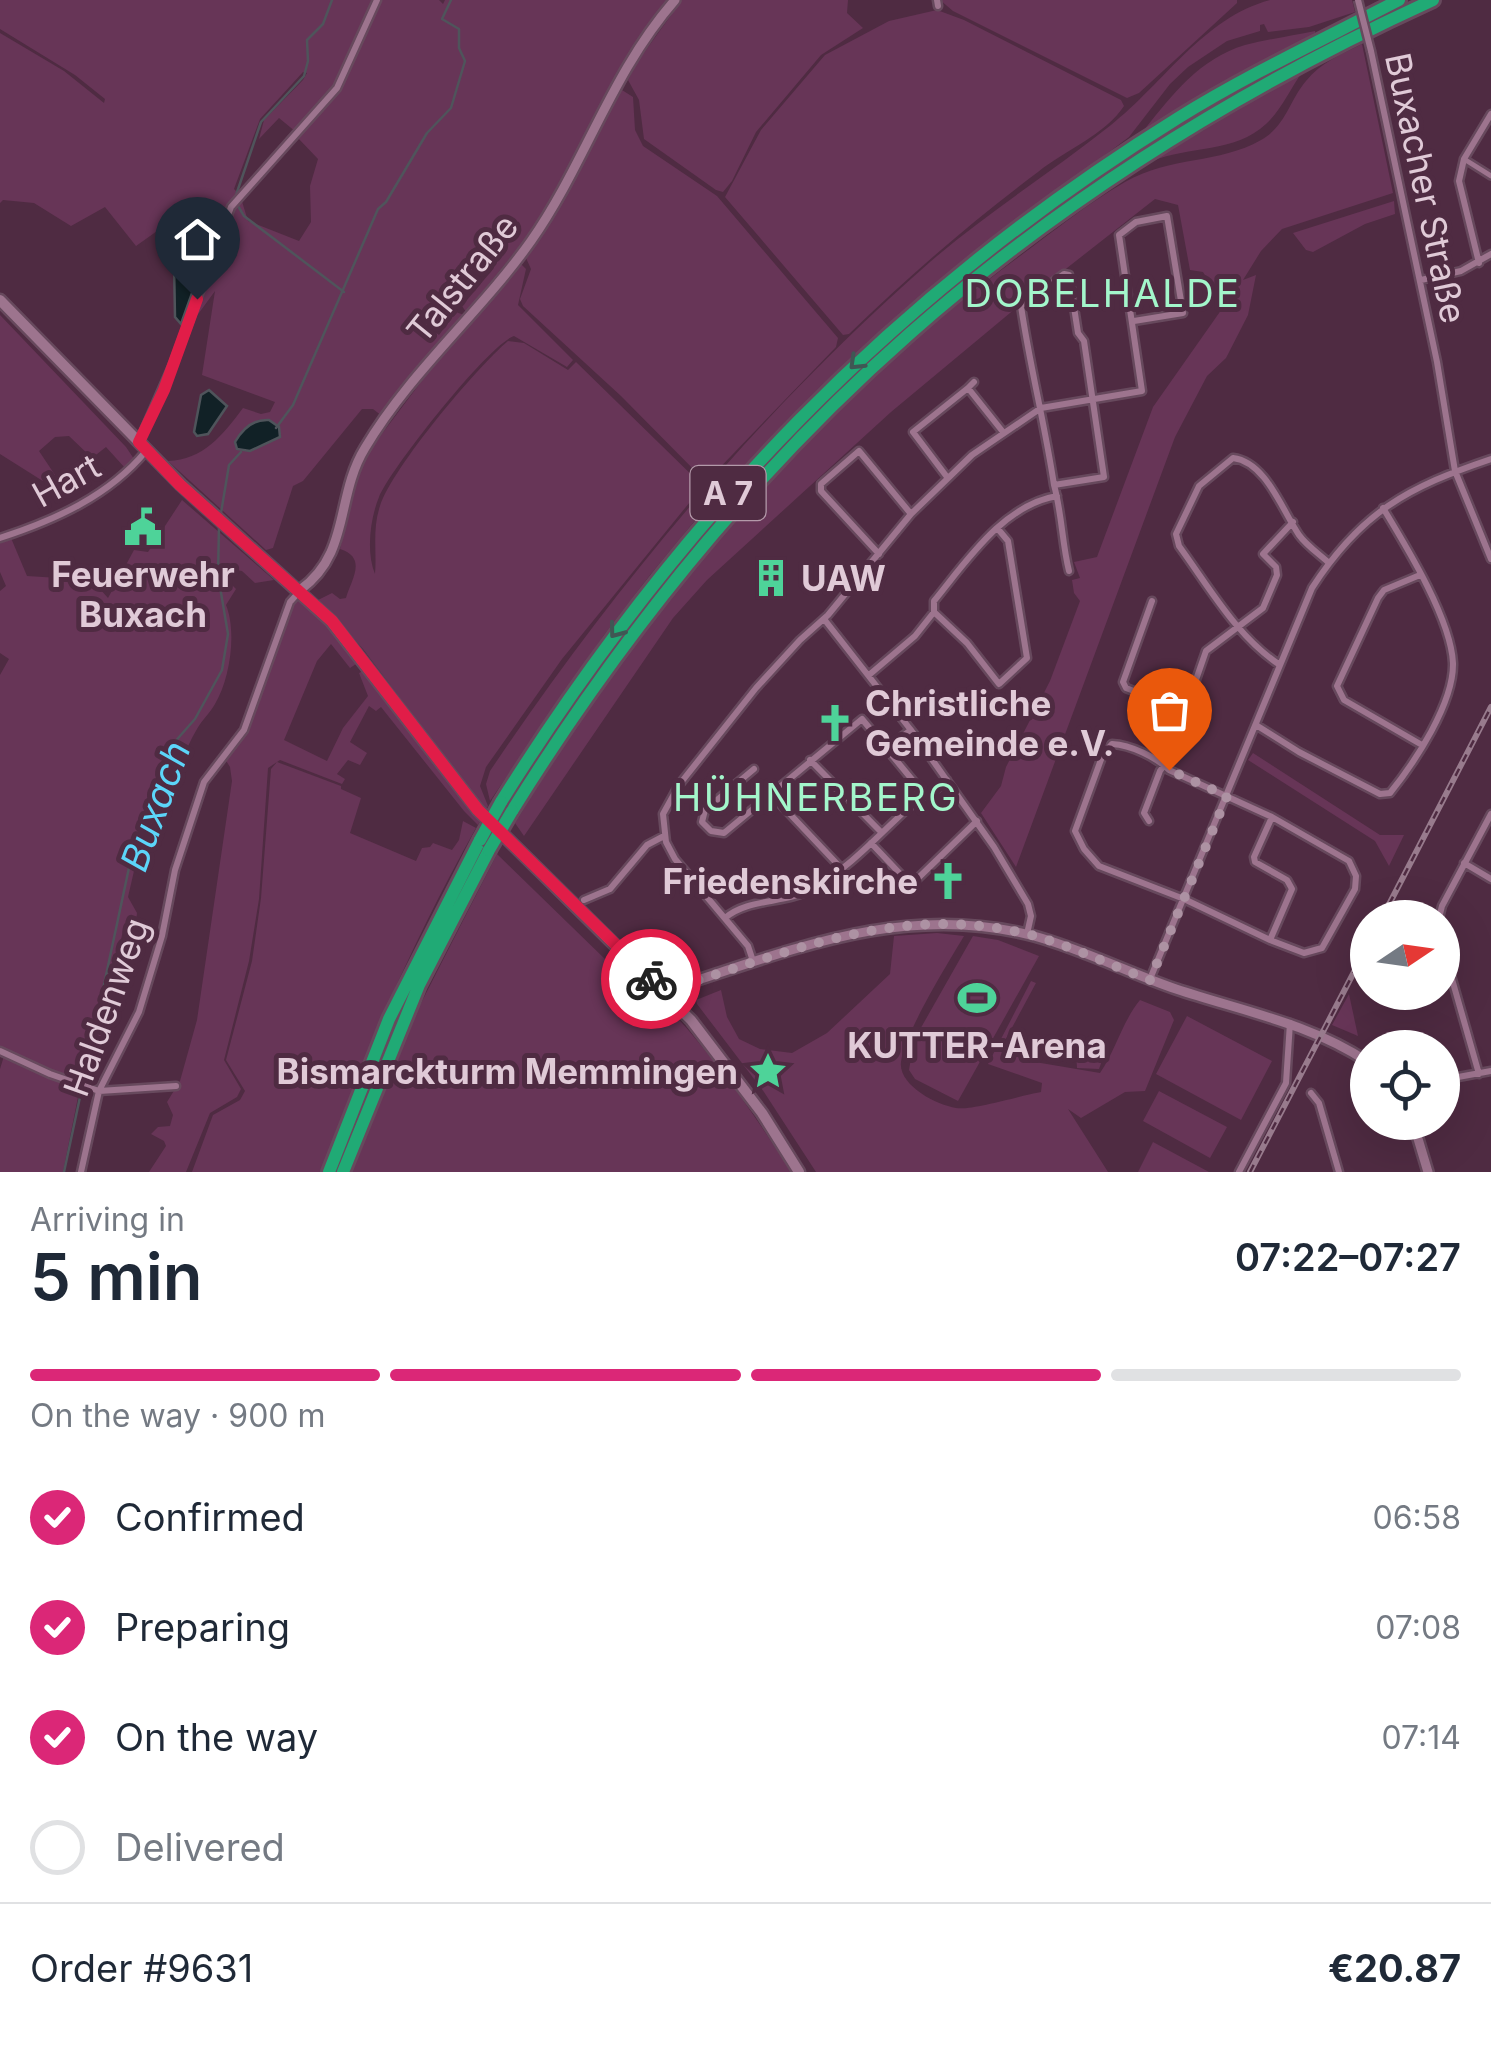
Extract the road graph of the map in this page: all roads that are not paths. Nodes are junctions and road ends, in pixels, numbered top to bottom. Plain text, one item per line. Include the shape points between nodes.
1 (377, 0) edge
2 (675, 0) edge
3 (1358, 0) edge
4 (1398, 0) edge
5 (1433, 0) edge
6 (1491, 114) edge
7 (1464, 159) junction
8 (1491, 176) edge
9 (1491, 254) edge
10 (1478, 263) junction
11 (1421, 280) junction
12 (0, 300) edge
13 (1134, 321) junction
14 (1092, 400) junction
15 (1041, 408) junction
16 (1003, 432) junction
17 (143, 446) junction
18 (1491, 458) edge
19 (1455, 471) junction
20 (947, 477) junction
21 (1054, 486) junction
22 (1057, 496) junction
23 (1383, 508) junction
24 (911, 514) junction
25 (1293, 522) junction
26 (998, 529) junction
27 (0, 538) edge
28 (879, 554) junction
29 (1491, 559) edge
30 (1328, 563) junction
31 (1069, 572) dead end
32 (1420, 574) junction
33 (300, 590) junction
34 (1152, 601) dead end
35 (934, 612) junction
36 (824, 619) junction
37 (1238, 627) junction
38 (1280, 666) junction
39 (869, 675) junction
40 (1186, 711) junction
41 (1256, 725) junction
42 (911, 730) junction
43 (1422, 744) junction
44 (888, 747) junction
45 (810, 760) junction
46 (1164, 765) junction
47 (754, 770) dead end
48 (948, 780) junction
49 (770, 794) junction
50 (924, 794) junction
51 (1227, 796) junction
52 (507, 806) junction
53 (1491, 814) edge
54 (1272, 818) junction
55 (1148, 821) dead end
56 (977, 822) junction
57 (881, 832) junction
58 (664, 836) junction
59 (871, 844) junction
60 (484, 845) junction
61 (1464, 863) junction
62 (841, 868) junction
63 (1491, 879) edge
64 (1184, 899) junction
65 (584, 900) dead end
66 (1447, 900) edge
67 (725, 918) junction
68 (1027, 934) junction
69 (1270, 940) junction
70 (754, 962) junction
71 (1150, 980) junction
72 (664, 991) junction
73 (1460, 1007) edge
74 (1290, 1023) junction
75 (0, 1051) edge
76 (1350, 1051) edge
77 (1491, 1072) edge
78 (1479, 1074) junction
79 (1460, 1077) edge
80 (176, 1086) dead end
81 (99, 1091) junction
82 (1311, 1093) dead end
83 (1418, 1140) edge
84 (81, 1172) edge
85 (329, 1172) edge
86 (343, 1172) edge
87 (799, 1172) edge
88 (1239, 1172) edge
89 (1338, 1172) edge
90 (1428, 1172) edge

1 - 17 street via 337,88 231,207
2 - 33 street, Talstraße via 608,98 530,243 367,444 332,555
3 - 11 street, Buxacher Straße, bridge
4 -> 52 highway, A 7 via 1237,83 1112,160 1010,232 874,346 778,439 681,548 581,680
5 - 52 highway, A 7 via 1303,62 1174,135 941,305 797,440 698,550
6 - 7 street
7 - 8 street
7 - 10 street via 1460,189
9 - 10 street
10 - 11 street
11 - 19 street, Buxacher Straße
12 - 17 main road
13 - 13 street via 1119,235 1136,222 1168,216 1184,312
13 - 14 street via 1143,387
14 - 15 street
14 - 15 street via 1070,275 1064,274 1021,306
14 - 21 street via 1104,477
15 - 16 street
15 - 21 street
16 - 20 street
16 - 20 street via 971,385 913,432
17 - 27 street, Hart via 109,487 46,523
17 - 33 main road
18 - 19 street
19 - 23 street
19 - 29 street, Buxacher Straße
20 - 24 street
21 - 22 street
22 - 26 street via 1022,508
22 - 31 street
23 - 30 street
23 - 32 street
24 - 28 street
24 - 28 street via 858,451 821,484
25 - 30 street
25 - 37 street via 1263,554 1277,574 1262,608
25 - 37 street via 1254,466 1241,458 1199,486 1176,534 1179,546
26 - 35 street via 934,601
26 - 35 street via 1008,542 1027,658 999,684
28 - 36 street
30 - 38 street
32 - 43 street via 1453,661 1450,691
32 - 43 street via 1378,598 1337,686 1344,700
33 - 72 main road via 350,643 478,810
33 - 81 street, Haldenweg via 244,730 204,782 139,1012
34 - 40 street via 1122,682
35 - 39 street
36 - 39 street
36 - 58 street via 756,688 679,784 664,814
37 - 38 street
37 - 40 street via 1206,652
38 - 41 street
39 - 42 street
40 - 46 street
41 - 43 street via 1380,794 1390,792 1412,766
41 - 51 street
42 - 44 street
42 - 48 street
44 - 45 street via 865,720 856,721
44 - 50 street
45 - 49 street
45 - 57 street
46 - 51 street
46 - 55 street via 1144,813
46 - 64 street via 1112,744 1102,754 1076,831 1099,866
47 - 49 street via 705,810 702,822 724,833
48 - 50 street
48 - 56 street
49 - 62 street
50 - 57 street
51 - 54 street
51 - 64 street
52 - 60 highway, A 7, bridge
53 - 61 street
54 - 69 street via 1254,857 1292,889
54 - 69 street via 1350,861 1356,876 1322,948 1304,952
56 - 59 street via 913,883
56 - 68 street via 1028,904
57 - 59 street
58 - 65 street via 647,845 610,889
58 - 67 street
59 - 62 street
60 - 85 highway, A 7 via 389,1019
60 - 86 highway, A 7
61 - 63 street
61 - 66 street
62 - 67 street via 807,891
64 - 69 street
64 - 71 street
67 - 70 street
68 - 70 street via 970,924 899,924
68 - 71 street
70 - 72 street
71 - 74 street
72 - 87 main road via 738,1080
73 - 78 street
74 - 76 street
74 - 88 street via 1286,1083
75 - 81 street
77 - 78 street
78 - 79 street
80 - 81 street
81 - 84 street, Haldenweg
82 - 89 street
83 - 90 street

